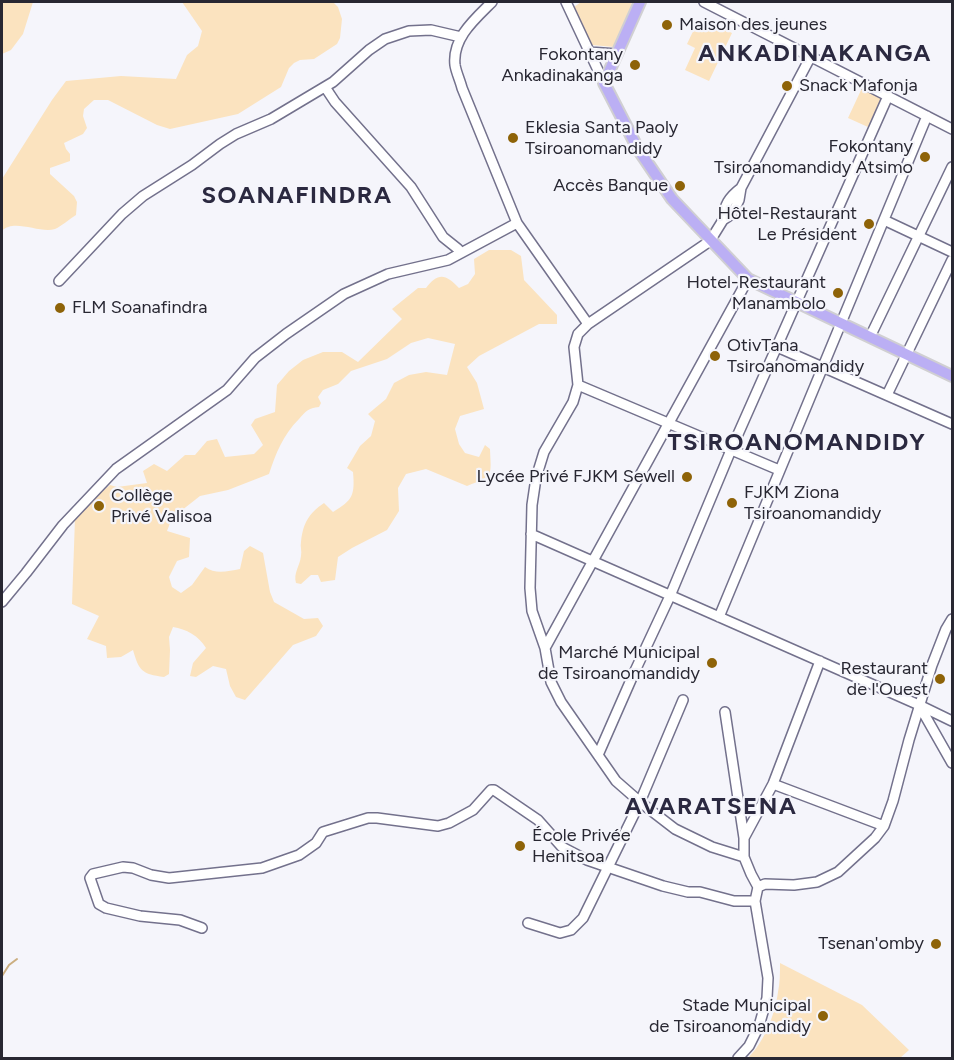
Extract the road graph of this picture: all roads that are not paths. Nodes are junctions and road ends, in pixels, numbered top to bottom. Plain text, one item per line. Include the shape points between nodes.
1 (492, 2) edge
2 (566, 2) edge
3 (640, 2) edge
4 (704, 2) edge
5 (461, 37) junction
6 (589, 52) junction
7 (617, 54) junction
8 (811, 56) junction
9 (604, 83) junction
10 (325, 87) junction
11 (888, 96) junction
12 (927, 116) junction
13 (952, 129) edge
14 (952, 167) edge
15 (884, 220) junction
16 (517, 223) junction
17 (919, 236) junction
18 (710, 241) junction
19 (458, 249) dead end
20 (952, 252) edge
21 (952, 260) edge
22 (748, 279) junction
23 (59, 281) dead end
24 (797, 303) junction
25 (841, 323) junction
26 (588, 324) junction
27 (870, 337) junction
28 (777, 347) junction
29 (906, 354) junction
30 (823, 367) junction
31 (952, 376) edge
32 (578, 385) junction
33 (887, 395) junction
34 (668, 423) junction
35 (952, 424) edge
36 (731, 450) junction
37 (779, 470) junction
38 (531, 534) junction
39 (593, 562) junction
40 (670, 596) junction
41 (2, 602) edge
42 (719, 617) junction
43 (952, 619) edge
44 (949, 631) edge
45 (545, 648) junction
46 (820, 661) junction
47 (683, 700) dead end
48 (920, 705) junction
49 (725, 712) dead end
50 (952, 721) edge
51 (598, 755) junction
52 (952, 763) edge
53 (773, 784) junction
54 (640, 802) junction
55 (884, 826) junction
56 (744, 838) junction
57 (744, 857) junction
58 (609, 867) junction
59 (758, 887) junction
60 (755, 902) junction
61 (528, 922) dead end
62 (202, 928) dead end
63 (738, 1059) edge

1 - 5 street
2 - 6 street
3 - 7 main road
4 - 8 street
5 - 10 street via 431,30 410,31 386,39
5 - 16 street via 455,66
6 - 7 street
6 - 9 street
7 - 9 main road
8 - 11 street
8 - 18 street via 741,188 732,214 723,220
9 - 18 main road via 654,174
10 - 19 street via 411,187 442,237
10 - 23 street via 236,134 143,196
11 - 12 street
11 - 24 street
12 - 13 street
12 - 15 street
14 - 17 street
15 - 17 street
15 - 25 street
16 - 26 street
16 - 41 street via 448,260 388,274 344,294 286,334 255,358 227,390 116,469 63,525
17 - 20 street
17 - 27 street
18 - 22 main road
18 - 26 street
21 - 29 street
22 - 24 main road
22 - 34 street
24 - 25 main road
24 - 28 street
25 - 27 main road
25 - 30 street
26 - 32 street via 578,334 574,347
27 - 29 main road
28 - 30 street
28 - 36 street
29 - 31 main road
29 - 33 street
30 - 33 street
30 - 37 street
32 - 34 street
32 - 38 street via 541,461
33 - 35 street
34 - 36 street
34 - 39 street
36 - 37 street
36 - 40 street
37 - 42 street
38 - 39 street
38 - 45 street via 532,611
39 - 40 street
39 - 45 street
40 - 42 street
40 - 51 street
42 - 46 street
43 - 44 street
44 - 48 street via 932,665
45 - 51 street via 551,682
46 - 48 street
46 - 53 street
47 - 54 street
48 - 50 street
48 - 52 street
48 - 55 street
49 - 56 street
51 - 54 street via 616,781
53 - 55 street
53 - 56 street
54 - 57 street via 675,829
54 - 58 street
55 - 59 street via 838,872 817,882
56 - 57 street
57 - 59 street
58 - 60 street via 688,892
58 - 61 street via 583,918 571,930 560,933
58 - 62 street via 562,847 538,820 490,790 474,810 449,823 368,818 323,832 316,843 299,855 262,868 170,878 123,867 90,878 99,904 106,908 180,920
59 - 60 street
60 - 63 street via 768,978 767,998 759,1026

